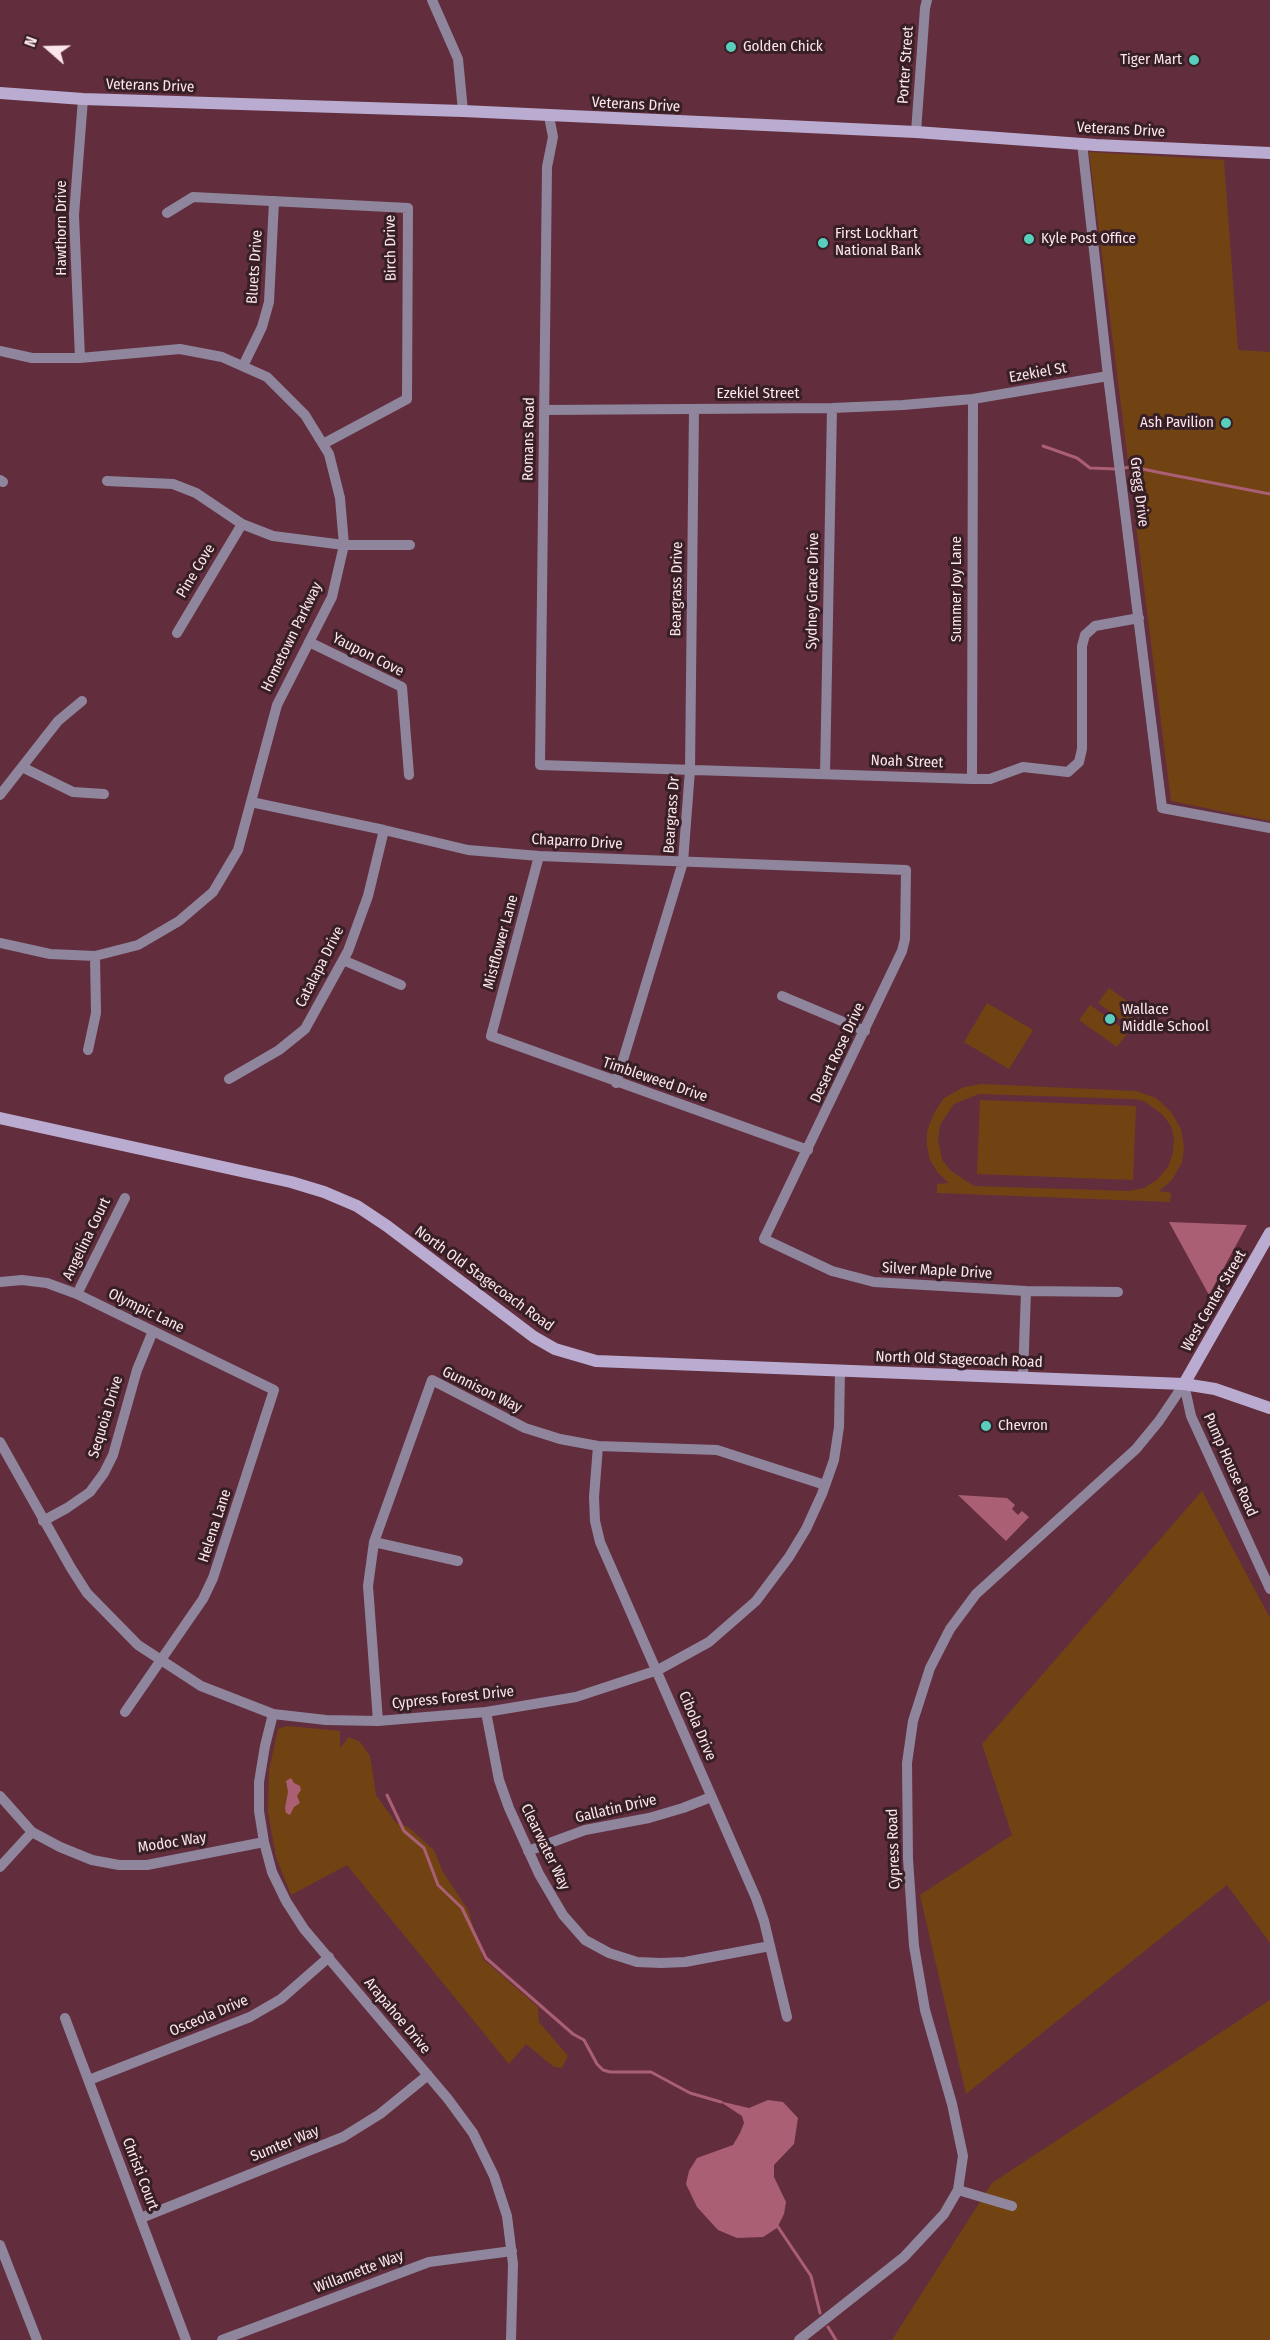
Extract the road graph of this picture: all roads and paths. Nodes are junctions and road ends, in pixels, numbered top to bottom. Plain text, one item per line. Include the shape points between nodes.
1 (432, 0) edge
2 (927, 0) edge
3 (0, 93) edge
4 (83, 99) junction
5 (463, 111) junction
6 (549, 116) junction
7 (916, 132) junction
8 (1082, 143) junction
9 (1270, 153) edge
10 (274, 201) junction
11 (167, 213) dead end
12 (0, 351) edge
13 (80, 358) junction
14 (243, 366) junction
15 (1108, 376) junction
16 (973, 399) junction
17 (832, 408) junction
18 (694, 409) junction
19 (544, 410) junction
20 (323, 444) junction
21 (108, 481) dead end
22 (242, 524) junction
23 (344, 545) junction
24 (410, 545) dead end
25 (1139, 618) junction
26 (177, 633) dead end
27 (309, 642) junction
28 (82, 701) dead end
29 (540, 765) joint
30 (22, 767) junction
31 (690, 770) junction
32 (825, 774) junction
33 (409, 775) dead end
34 (972, 779) junction
35 (104, 794) dead end
36 (0, 795) edge
37 (251, 802) junction
38 (1270, 828) edge
39 (384, 830) junction
40 (539, 856) junction
41 (683, 862) junction
42 (906, 870) joint
43 (0, 943) edge
44 (95, 956) junction
45 (343, 960) junction
46 (401, 985) dead end
47 (782, 996) dead end
48 (865, 1031) junction
49 (492, 1036) joint
50 (88, 1050) dead end
51 (229, 1079) dead end
52 (616, 1083) junction
53 (0, 1118) edge
54 (808, 1150) junction
55 (125, 1198) dead end
56 (1270, 1233) edge
57 (764, 1239) joint
58 (0, 1282) edge
59 (1026, 1291) junction
60 (1118, 1292) dead end
61 (77, 1294) junction
62 (153, 1331) junction
63 (840, 1370) junction
64 (1023, 1377) junction
65 (1184, 1384) junction
66 (274, 1390) joint
67 (1270, 1408) edge
68 (0, 1442) edge
69 (598, 1446) junction
70 (825, 1485) junction
71 (44, 1521) junction
72 (374, 1542) junction
73 (458, 1561) dead end
74 (1270, 1589) edge
75 (160, 1660) junction
76 (658, 1671) junction
77 (125, 1712) dead end
78 (486, 1712) junction
79 (273, 1714) junction
80 (378, 1721) junction
81 (0, 1796) edge
82 (711, 1797) junction
83 (32, 1832) junction
84 (264, 1842) junction
85 (528, 1851) junction
86 (0, 1867) edge
87 (770, 1946) junction
88 (329, 1957) junction
89 (787, 2017) dead end
90 (65, 2018) dead end
91 (428, 2075) junction
92 (89, 2080) junction
93 (958, 2190) junction
94 (1012, 2206) dead end
95 (141, 2218) junction
96 (0, 2245) edge
97 (512, 2251) junction
98 (37, 2340) edge
99 (186, 2340) edge
100 (222, 2340) edge
101 (510, 2340) edge
102 (799, 2340) edge

1 - 5 street via 458,59
2 - 7 street, Porter Street
3 - 4 street, Veterans Drive
4 - 5 street, Veterans Drive
4 - 13 street, Hawthorn Drive via 74,215
5 - 6 street, Veterans Drive
6 - 7 street, Veterans Drive
6 - 19 street, Romans Road via 553,137 547,167
7 - 8 street, Veterans Drive
8 - 9 street, Veterans Drive
8 - 15 street, Gregg Drive
10 - 11 street, Birch Drive via 193,197
10 - 14 street, Bluets Drive via 269,302
10 - 20 street, Birch Drive via 408,208 407,399
12 - 13 street, Hometown Parkway via 32,358
13 - 14 street, Hometown Parkway via 180,350 222,357
14 - 20 street, Hometown Parkway via 267,377 305,415
15 - 16 street, Ezekiel St
15 - 25 street, Gregg Drive
16 - 17 street, Ezekiel Street
16 - 34 street, Summer Joy Lane
17 - 18 street, Ezekiel Street
17 - 32 street, Sydney Grace Drive
18 - 19 street, Ezekiel Street
18 - 31 street, Beargrass Drive
19 - 29 street, Romans Road
20 - 23 street, Hometown Parkway via 340,498
21 - 22 street via 173,484 196,493
22 - 23 street via 273,536
22 - 26 street, Pine Cove
23 - 24 street
23 - 27 street, Hometown Parkway via 332,597
25 - 34 street, Noah Street via 1095,626 1085,635 1082,749 1072,771 1023,767 990,778
25 - 38 street, Gregg Drive via 1162,808
27 - 33 street, Yaupon Cove via 402,687
27 - 37 street, Hometown Parkway via 277,705
28 - 30 street via 58,721
29 - 31 street, Noah Street
30 - 35 street via 73,792
30 - 36 street
31 - 32 street, Noah Street
31 - 41 street, Beargrass Dr
32 - 34 street, Noah Street
37 - 39 street, Chaparro Drive
37 - 44 street, Hometown Parkway via 238,850 213,892 178,921 138,945
39 - 40 street, Chaparro Drive via 468,850
39 - 45 street, Catalapa Drive via 368,896
40 - 41 street, Chaparro Drive
40 - 49 street, Mistflower Lane
41 - 42 street, Chaparro Drive
41 - 52 street
42 - 48 street, Desert Rose Drive via 902,951
43 - 44 street, Hometown Parkway via 50,954
44 - 50 street via 96,1012
45 - 46 street
45 - 51 street, Catalapa Drive via 304,1029 279,1050
47 - 48 street
48 - 54 street, Desert Rose Drive
49 - 52 street, Timbleweed Drive
52 - 54 street, Timbleweed Drive
53 - 63 street, North Old Stagecoach Road via 324,1192 357,1206 387,1226 534,1337 574,1355 611,1363
54 - 57 street, Desert Rose Drive
55 - 61 street, Angelina Court
56 - 65 street, West Center Street
57 - 59 street, Silver Maple Drive via 832,1271 874,1282
58 - 61 street, Olympic Lane via 47,1283
59 - 60 street, Silver Maple Drive
59 - 64 street
61 - 62 street, Olympic Lane
62 - 66 street, Olympic Lane
62 - 71 street, Sequoia Drive via 104,1473 90,1492
63 - 64 street, North Old Stagecoach Road
63 - 70 street, Cypress Forest Drive via 839,1427
64 - 65 street, North Old Stagecoach Road
65 - 67 street, North Old Stagecoach Road via 1215,1389
65 - 74 street, Pump House Road via 1191,1416
65 - 93 street, Cypress Road via 1136,1449 976,1594 950,1629 930,1668 913,1721 907,1763 913,1937 925,2010 963,2156
66 - 75 street, Helena Lane via 213,1578 203,1599
68 - 71 street, Cypress Forest Drive
69 - 70 street, Gunnison Way via 717,1450
69 - 72 street, Gunnison Way via 525,1428 432,1380
69 - 76 street, Cibola Drive via 594,1497 600,1542
70 - 76 street, Cypress Forest Drive via 806,1529 756,1601 709,1642
71 - 75 street, Cypress Forest Drive via 87,1593 138,1646
72 - 73 street
72 - 80 street, Gunnison Way via 368,1586
75 - 77 street, Helena Lane
75 - 79 street, Cypress Forest Drive via 201,1686
76 - 78 street, Cypress Forest Drive via 576,1697
76 - 82 street, Cibola Drive
78 - 80 street, Cypress Forest Drive
78 - 85 street, Clearwater Way via 499,1780
79 - 80 street, Cypress Forest Drive
79 - 84 street, Arapahoe Drive via 259,1782
81 - 83 street, Modoc Way
82 - 85 street, Gallatin Drive via 649,1818 585,1830
82 - 87 street, Cibola Drive via 756,1898
83 - 84 street, Modoc Way via 92,1860 119,1864 147,1864
83 - 86 street
84 - 88 street, Arapahoe Drive via 286,1901
85 - 87 street, Clearwater Way via 563,1915 585,1940 609,1953 637,1962 685,1962
87 - 89 street, Cibola Drive
88 - 91 street, Arapahoe Drive
88 - 92 street, Osceola Drive via 281,1999 250,2017
90 - 92 street, Christi Court
91 - 95 street, Sumter Way via 380,2114 343,2137
91 - 97 street, Arapahoe Drive via 473,2133 494,2176 507,2216
92 - 95 street, Christi Court
93 - 94 street
93 - 102 street, Cypress Road via 944,2214 904,2257
95 - 99 street, Christi Court
96 - 98 street
97 - 100 street, Willamette Way via 429,2262
97 - 101 street, Arapahoe Drive

